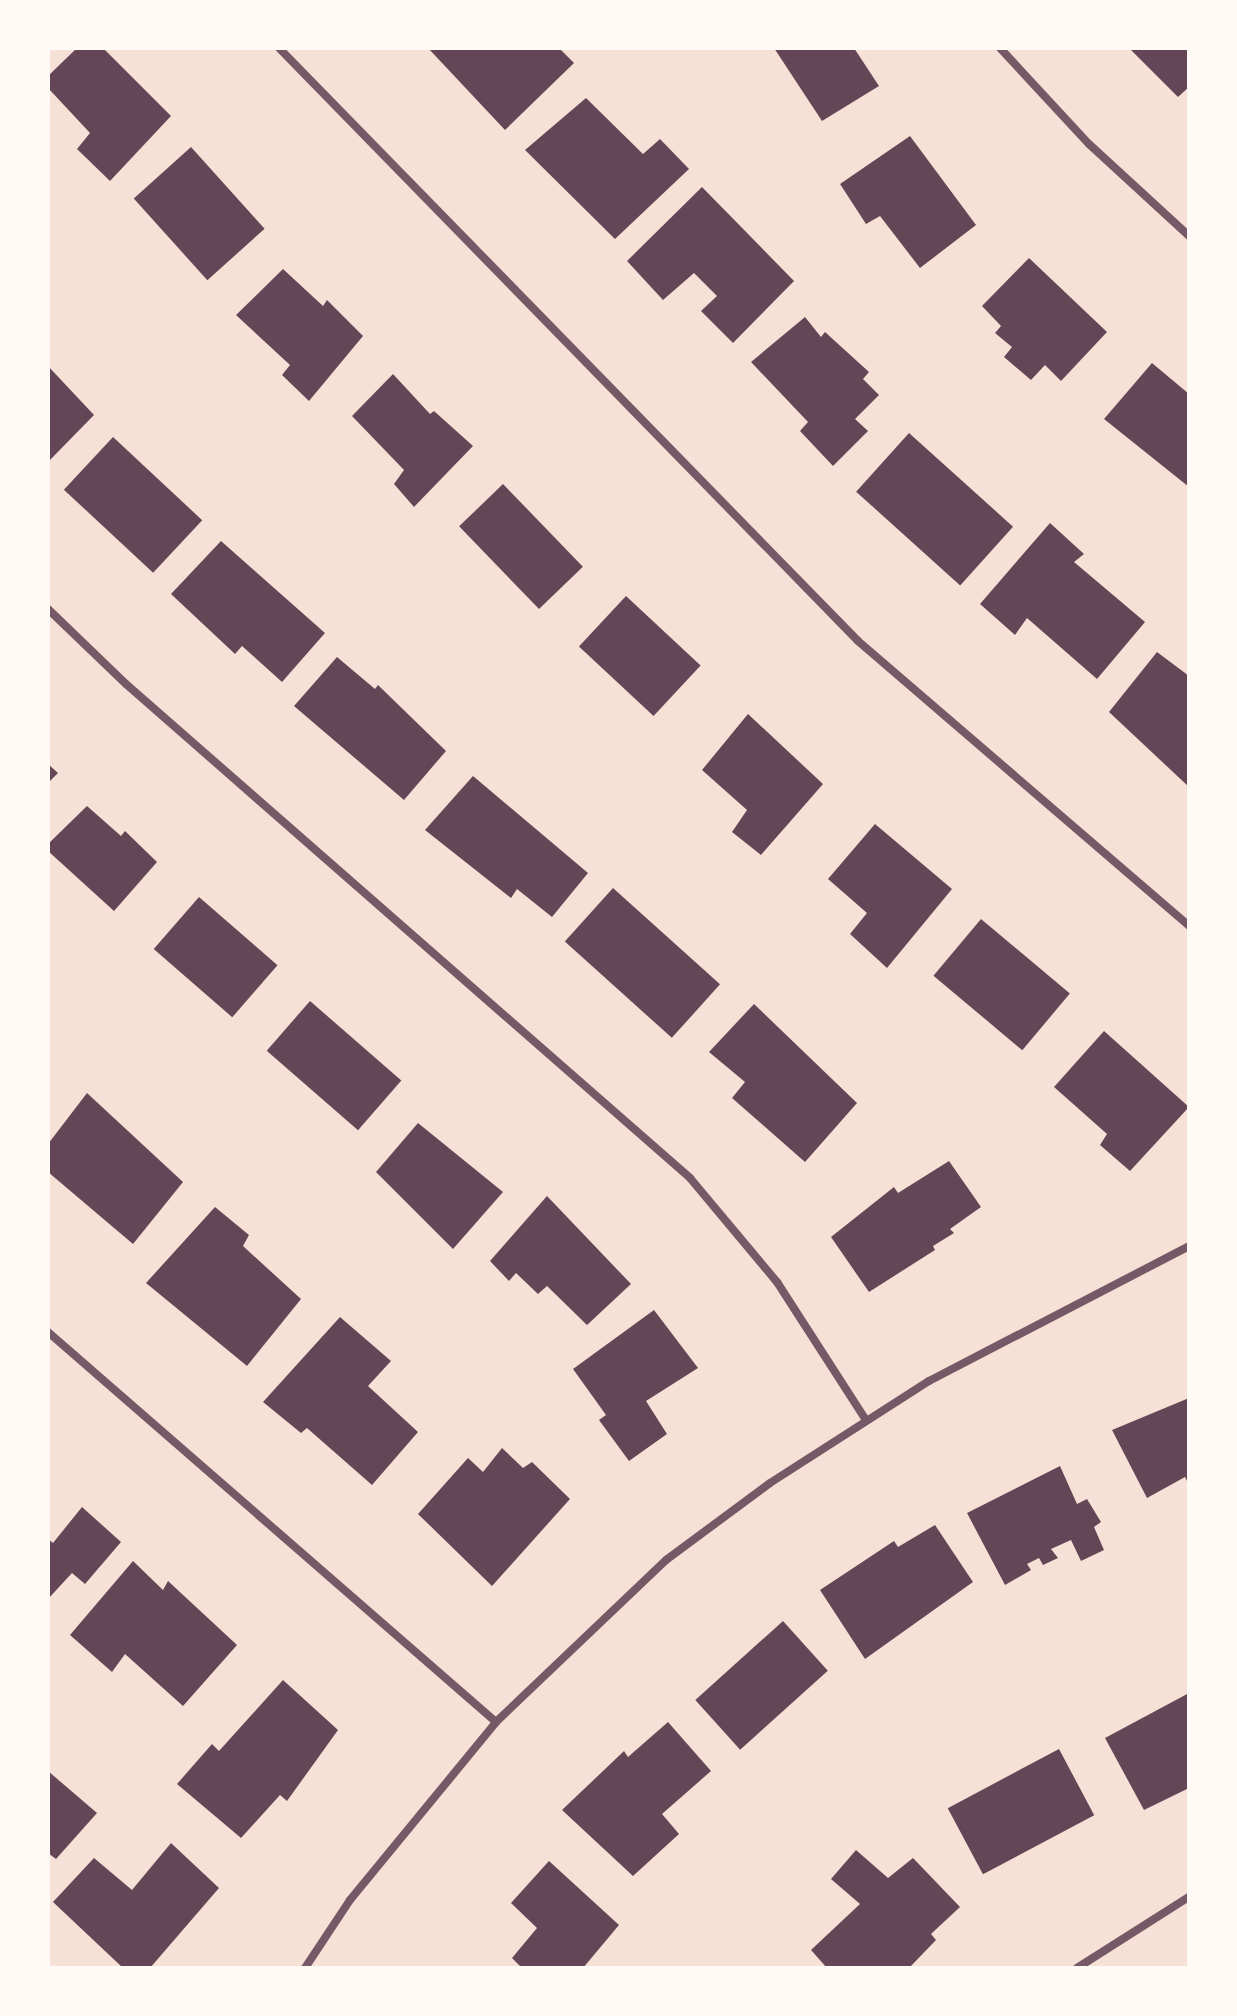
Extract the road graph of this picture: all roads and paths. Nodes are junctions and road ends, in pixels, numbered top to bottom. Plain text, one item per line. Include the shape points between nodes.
1 (279, 48) edge
2 (1000, 48) edge
3 (1189, 236) edge
4 (48, 609) edge
5 (1189, 926) edge
6 (1189, 1246) edge
7 (48, 1332) edge
8 (866, 1420) junction
9 (496, 1722) junction
10 (1189, 1897) edge
11 (305, 1968) edge
12 (1077, 1968) edge

1 - 5 street via 858,641
2 - 3 street via 1089,144
4 - 8 street via 126,684 690,1178 777,1282
6 - 8 street via 929,1381
7 - 9 street
8 - 9 street via 666,1560
9 - 11 street via 350,1900
10 - 12 street

